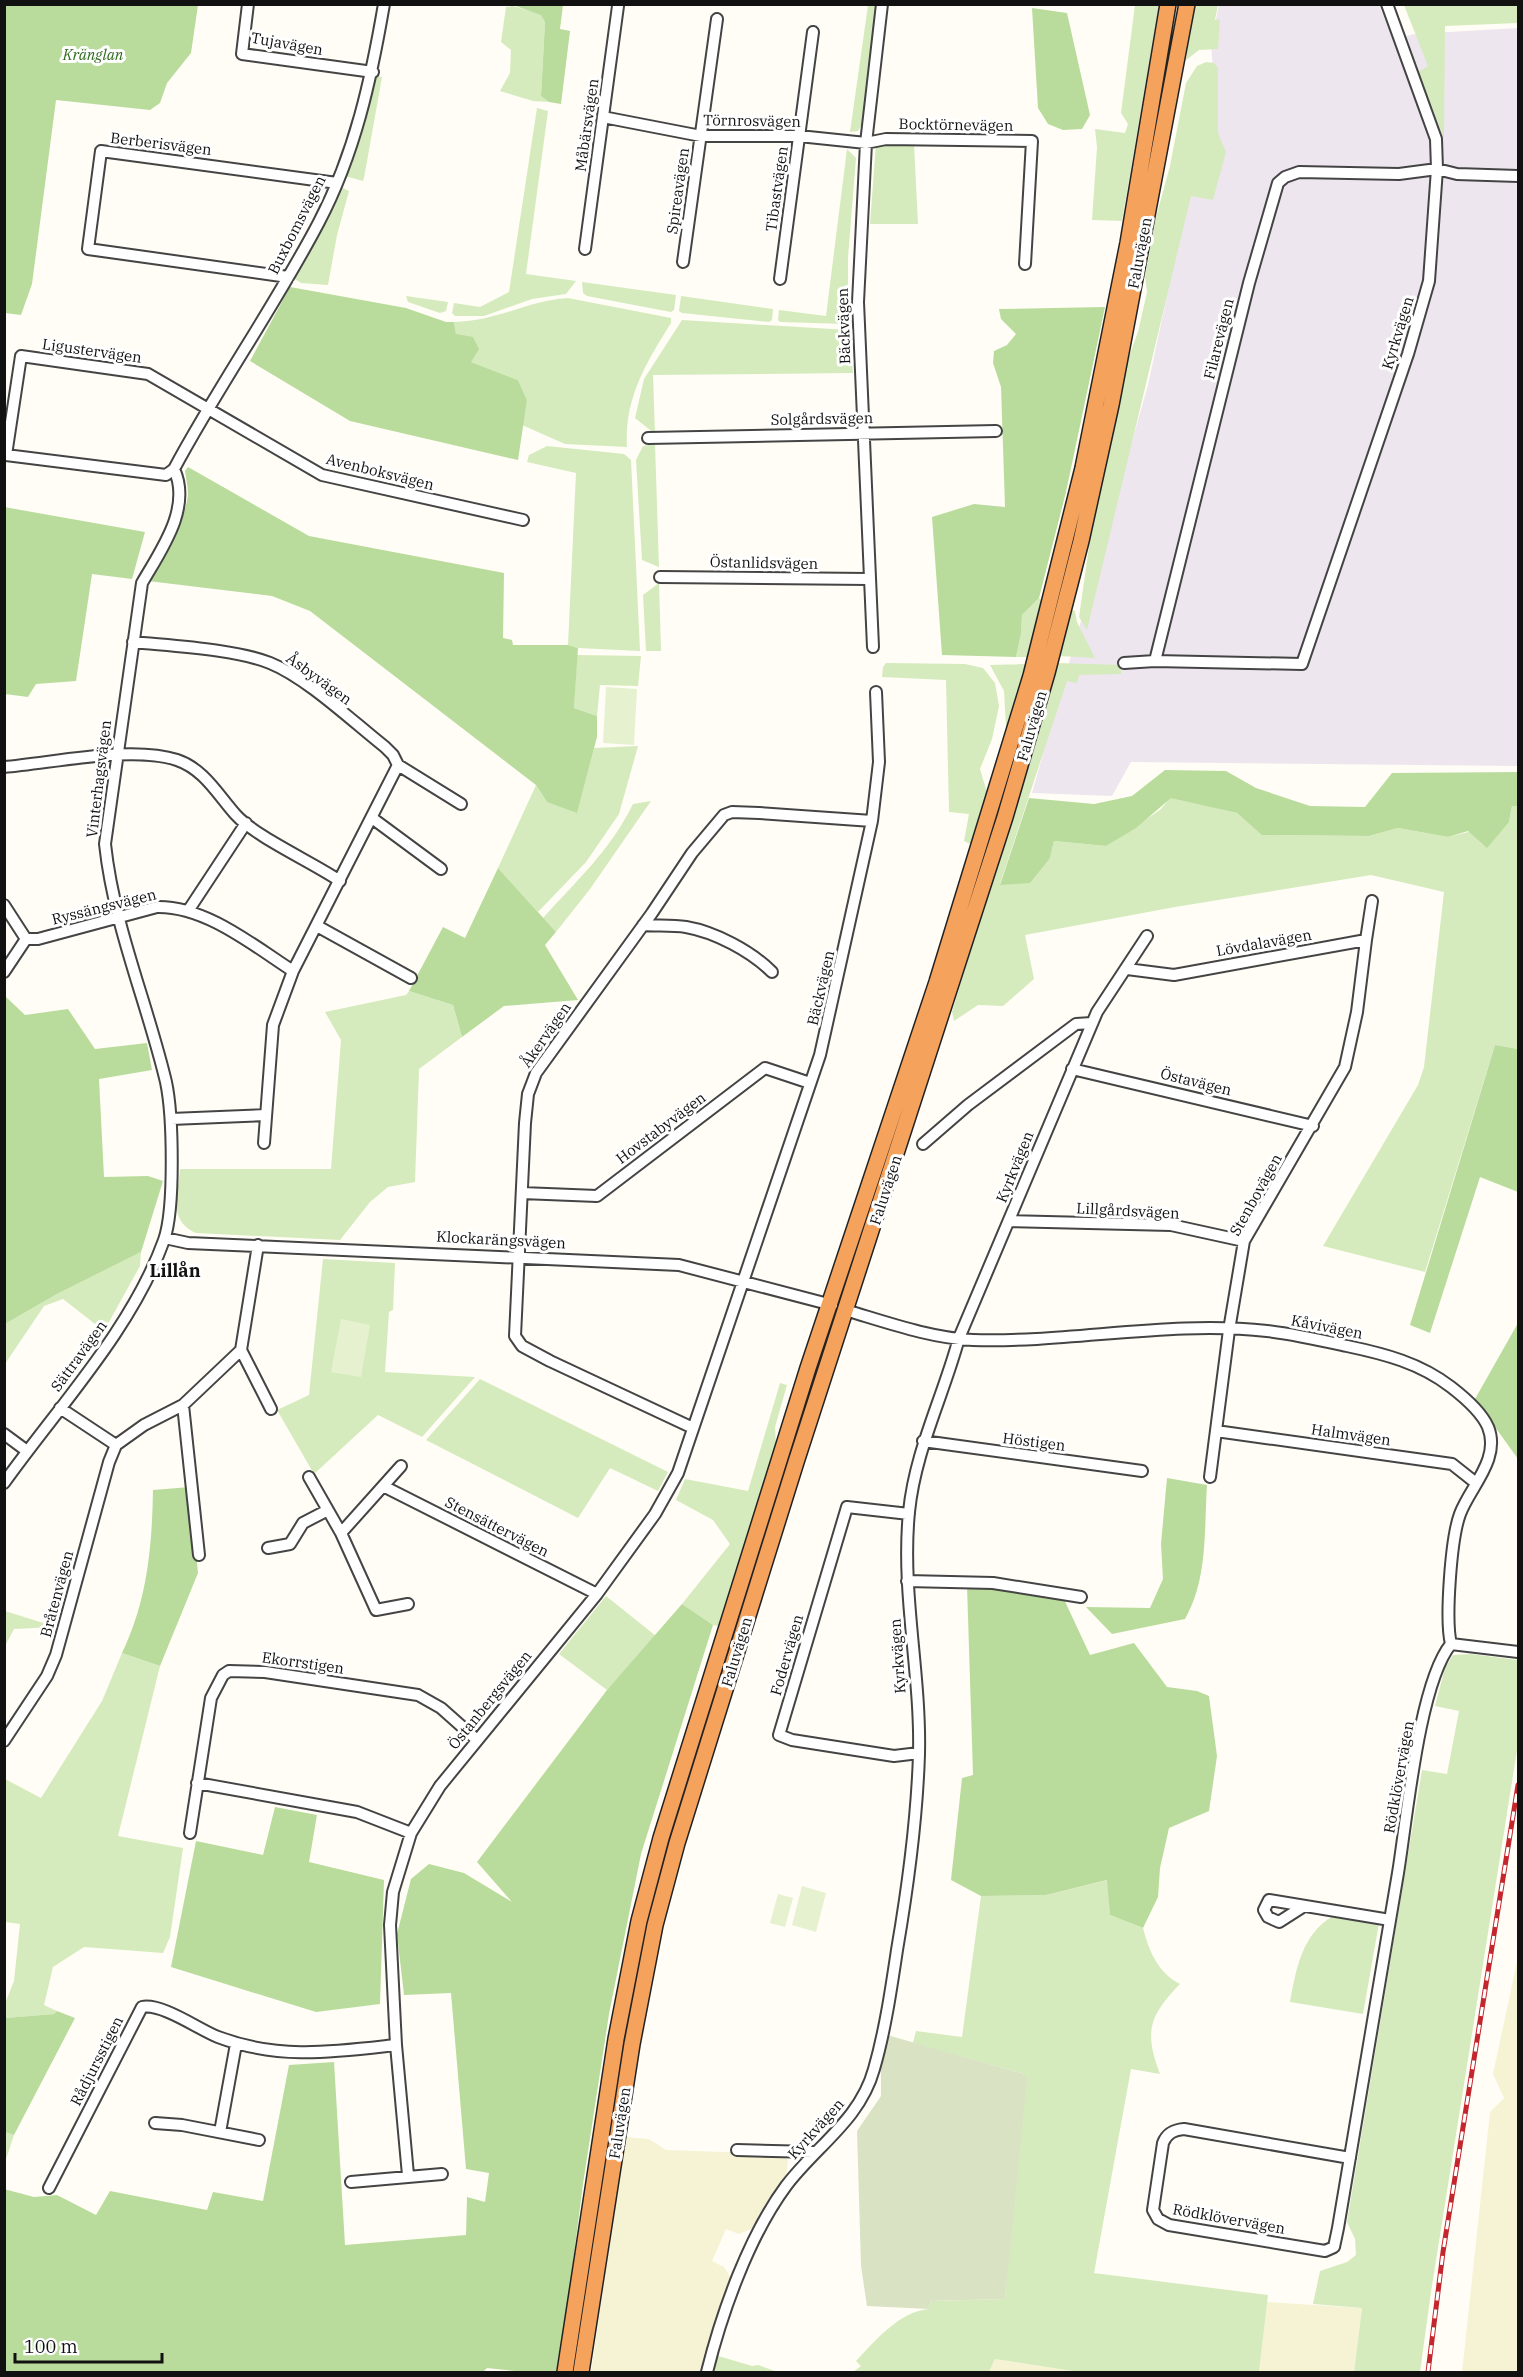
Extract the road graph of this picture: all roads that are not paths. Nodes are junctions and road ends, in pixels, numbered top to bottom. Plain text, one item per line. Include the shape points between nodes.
1 (248, 4) edge
2 (384, 4) edge
3 (882, 4) edge
4 (1168, 4) edge
5 (1187, 4) edge
6 (1387, 4) edge
7 (618, 6) dead end
8 (717, 19) dead end
9 (813, 32) dead end
10 (373, 72) junction
11 (603, 117) junction
12 (701, 136) junction
13 (800, 136) junction
14 (866, 143) junction
15 (1437, 169) junction
16 (1518, 176) edge
17 (337, 183) junction
18 (585, 249) dead end
19 (683, 262) dead end
20 (1025, 264) dead end
21 (288, 277) junction
22 (780, 279) dead end
23 (209, 409) junction
24 (996, 431) dead end
25 (862, 434) junction
26 (648, 438) dead end
27 (174, 469) junction
28 (523, 520) dead end
29 (660, 578) dead end
30 (869, 579) junction
31 (133, 642) junction
32 (873, 647) dead end
33 (1155, 661) junction
34 (1124, 663) dead end
35 (876, 692) dead end
36 (116, 755) junction
37 (398, 765) junction
38 (4, 767) edge
39 (461, 804) dead end
40 (372, 818) junction
41 (872, 821) junction
42 (246, 823) junction
43 (441, 869) dead end
44 (340, 881) junction
45 (1372, 901) dead end
46 (4, 905) edge
47 (189, 911) junction
48 (117, 916) junction
49 (644, 925) junction
50 (317, 926) junction
51 (1147, 936) dead end
52 (26, 939) junction
53 (1366, 940) junction
54 (1127, 969) junction
55 (293, 971) junction
56 (4, 972) edge
57 (772, 972) dead end
58 (411, 978) dead end
59 (1092, 1023) junction
60 (1072, 1069) junction
61 (810, 1083) junction
62 (266, 1115) junction
63 (171, 1119) junction
64 (1313, 1126) junction
65 (264, 1143) dead end
66 (923, 1144) dead end
67 (522, 1193) junction
68 (1010, 1221) junction
69 (165, 1238) junction
70 (1244, 1241) junction
71 (258, 1245) junction
72 (520, 1256) junction
73 (742, 1280) junction
74 (838, 1308) junction
75 (1229, 1330) junction
76 (959, 1338) junction
77 (241, 1350) junction
78 (183, 1405) junction
79 (60, 1408) junction
80 (272, 1408) dead end
81 (693, 1428) junction
82 (1216, 1431) junction
83 (4, 1434) edge
84 (923, 1441) junction
85 (116, 1445) junction
86 (27, 1451) junction
87 (401, 1466) dead end
88 (1142, 1472) dead end
89 (309, 1477) dead end
90 (1210, 1477) dead end
91 (4, 1483) edge
92 (1476, 1483) junction
93 (383, 1486) junction
94 (328, 1510) junction
95 (909, 1514) junction
96 (341, 1533) junction
97 (268, 1548) dead end
98 (199, 1555) dead end
99 (907, 1581) junction
100 (597, 1594) junction
101 (1081, 1597) dead end
102 (408, 1604) dead end
103 (1451, 1644) junction
104 (1518, 1652) edge
105 (477, 1740) junction
106 (4, 1741) edge
107 (919, 1753) junction
108 (197, 1783) junction
109 (190, 1833) dead end
110 (411, 1833) junction
111 (1304, 1906) dead end
112 (1390, 1920) junction
113 (236, 2044) junction
114 (396, 2044) junction
115 (155, 2123) dead end
116 (220, 2132) junction
117 (260, 2140) dead end
118 (737, 2150) dead end
119 (814, 2151) junction
120 (1350, 2158) junction
121 (442, 2174) dead end
122 (408, 2175) junction
123 (351, 2182) dead end
124 (49, 2188) dead end
125 (565, 2373) edge
126 (581, 2373) edge
127 (707, 2373) edge

1 - 10 street, Tujavägen via 242,54
2 - 10 street, Buxbomsvägen
3 - 14 street, Bäckvägen
4 - 74 highway, Faluvägen via 1098,393 1039,649 975,864 878,1155
5 - 74 highway, Faluvägen via 1111,405 1047,673 876,1221
6 - 15 street, Kyrkvägen via 1432,125
7 - 11 street, Måbärsvägen
8 - 12 street, Spireavägen
9 - 13 street, Tibastvägen
10 - 17 street, Buxbomsvägen
11 - 12 street, Törnrosvägen
11 - 18 street, Måbärsvägen
12 - 13 street, Törnrosvägen
12 - 19 street, Spireavägen
13 - 14 street, Törnrosvägen
13 - 22 street, Tibastvägen
14 - 20 street, Bocktörnevägen via 886,139 1032,141
14 - 25 street, Bäckvägen via 858,302
15 - 16 street, Filarevägen via 1457,174
15 - 33 street, Filarevägen via 1399,174 1299,172 1278,183 1249,283
15 - 33 street, Kyrkvägen via 1427,288 1302,664
17 - 21 street, Buxbomsvägen
17 - 21 street, Berberisvägen via 101,151 87,249
21 - 23 street, Buxbomsvägen
23 - 27 street
23 - 27 street, Ligustervägen via 148,374 21,356 6,455 166,475
23 - 28 street, Avenboksvägen via 322,475
24 - 25 street, Solgårdsvägen
25 - 26 street, Solgårdsvägen
25 - 30 street, Bäckvägen
27 - 31 street, Vinterhagsvägen via 180,497 176,515 142,583
29 - 30 street, Östanlidsvägen
30 - 32 street, Bäckvägen
31 - 36 street, Vinterhagsvägen
31 - 37 street, Åsbyvägen via 268,662 289,673 385,747
33 - 34 street
35 - 41 street, Bäckvägen via 879,762
36 - 38 street
36 - 42 street via 164,757 196,769
36 - 48 street, Vinterhagsvägen via 105,844
37 - 39 street, Åsbyvägen
37 - 40 street
40 - 43 street
40 - 44 street
41 - 49 street, Åkervägen via 759,813 724,815 692,853
41 - 61 street, Bäckvägen via 831,1013
42 - 44 street
42 - 47 street
44 - 50 street
45 - 53 street
46 - 52 street
47 - 48 street, Ryssängsvägen via 158,907
47 - 55 street, Ryssängsvägen
48 - 52 street, Ryssängsvägen
48 - 63 street, Vinterhagsvägen via 166,1082
49 - 57 street via 687,927 741,948
49 - 67 street, Åkervägen via 532,1081 525,1123
50 - 55 street
50 - 58 street
51 - 54 street, Kyrkvägen
52 - 56 street
53 - 54 street, Lövdalavägen via 1174,975
53 - 64 street, Stenbovägen via 1351,1047 1337,1084
54 - 59 street, Kyrkvägen
55 - 62 street via 273,1025
59 - 60 street, Kyrkvägen
59 - 66 street via 1076,1024
60 - 64 street, Östavägen
60 - 68 street, Kyrkvägen
61 - 67 street, Hovstabyvägen via 765,1068 597,1196
61 - 73 street, Bäckvägen
62 - 63 street
62 - 65 street
63 - 69 street, Vinterhagsvägen via 171,1182
64 - 70 street, Stenbovägen
67 - 72 street, Åkervägen
68 - 70 street, Lillgårdsvägen via 1171,1225
68 - 76 street, Kyrkvägen
69 - 71 street, Klockarängsvägen via 188,1243
69 - 79 street, Sättravägen via 136,1301
70 - 75 street, Stenbovägen
71 - 72 street, Klockarängsvägen
71 - 77 street
72 - 73 street, Klockarängsvägen via 679,1265
72 - 81 street, Åkervägen via 515,1336 522,1346
73 - 74 street, Klockarängsvägen
73 - 81 street, Östanbergsvägen
74 - 76 street, Kåvivägen
74 - 125 highway, Faluvägen via 806,1376 639,1921 616,2039
74 - 126 highway, Faluvägen via 826,1369 677,1843 655,1925 632,2044
75 - 76 street, Kåvivägen via 993,1340
75 - 82 street, Stenbovägen
75 - 92 street, Kåvivägen via 1265,1331 1378,1353 1423,1368 1470,1403 1488,1426 1487,1466
76 - 84 street, Kyrkvägen via 947,1382
77 - 78 street
77 - 80 street
78 - 85 street
78 - 98 street
79 - 85 street
79 - 86 street, Sättravägen
81 - 100 street, Östanbergsvägen via 673,1485
82 - 90 street, Stenbovägen
82 - 92 street, Halmvägen via 1452,1464
83 - 86 street
84 - 88 street, Höstigen
84 - 95 street, Kyrkvägen
85 - 106 street, Bråtenvägen via 56,1655 47,1676
86 - 91 street, Sättravägen
87 - 93 street
89 - 94 street
92 - 103 street, Kåvivägen via 1458,1523 1447,1615
93 - 96 street
93 - 100 street, Stensättervägen
94 - 96 street
94 - 97 street via 303,1523 290,1544
95 - 99 street, Kyrkvägen
95 - 107 street, Fodervägen via 847,1507 779,1735 894,1756
96 - 102 street via 376,1610
99 - 101 street via 993,1583
99 - 107 street, Kyrkvägen
100 - 105 street, Östanbergsvägen
103 - 104 street
103 - 112 street, Rödklövervägen via 1441,1657 1428,1697
105 - 108 street, Ekorrstigen via 441,1708 418,1695 265,1672 229,1671 221,1677 211,1698
105 - 110 street, Östanbergsvägen via 440,1786
107 - 119 street, Kyrkvägen via 904,1910 874,2070 849,2119 833,2138
108 - 109 street, Ekorrstigen
108 - 110 street via 357,1812
110 - 114 street, Östanbergsvägen via 393,1892 390,1925
111 - 112 street
112 - 120 street, Rödklövervägen
113 - 114 street, Rådjursstigen via 290,2054
113 - 116 street
113 - 124 street, Rådjursstigen via 158,2008 142,2007
114 - 122 street, Östanbergsvägen
115 - 116 street
116 - 117 street
118 - 119 street
119 - 127 street, Kyrkvägen via 785,2188 744,2266
120 - 120 street, Rödklövervägen via 1334,2247 1330,2250 1169,2225 1158,2219 1153,2210 1163,2143 1176,2130
121 - 122 street
122 - 123 street

